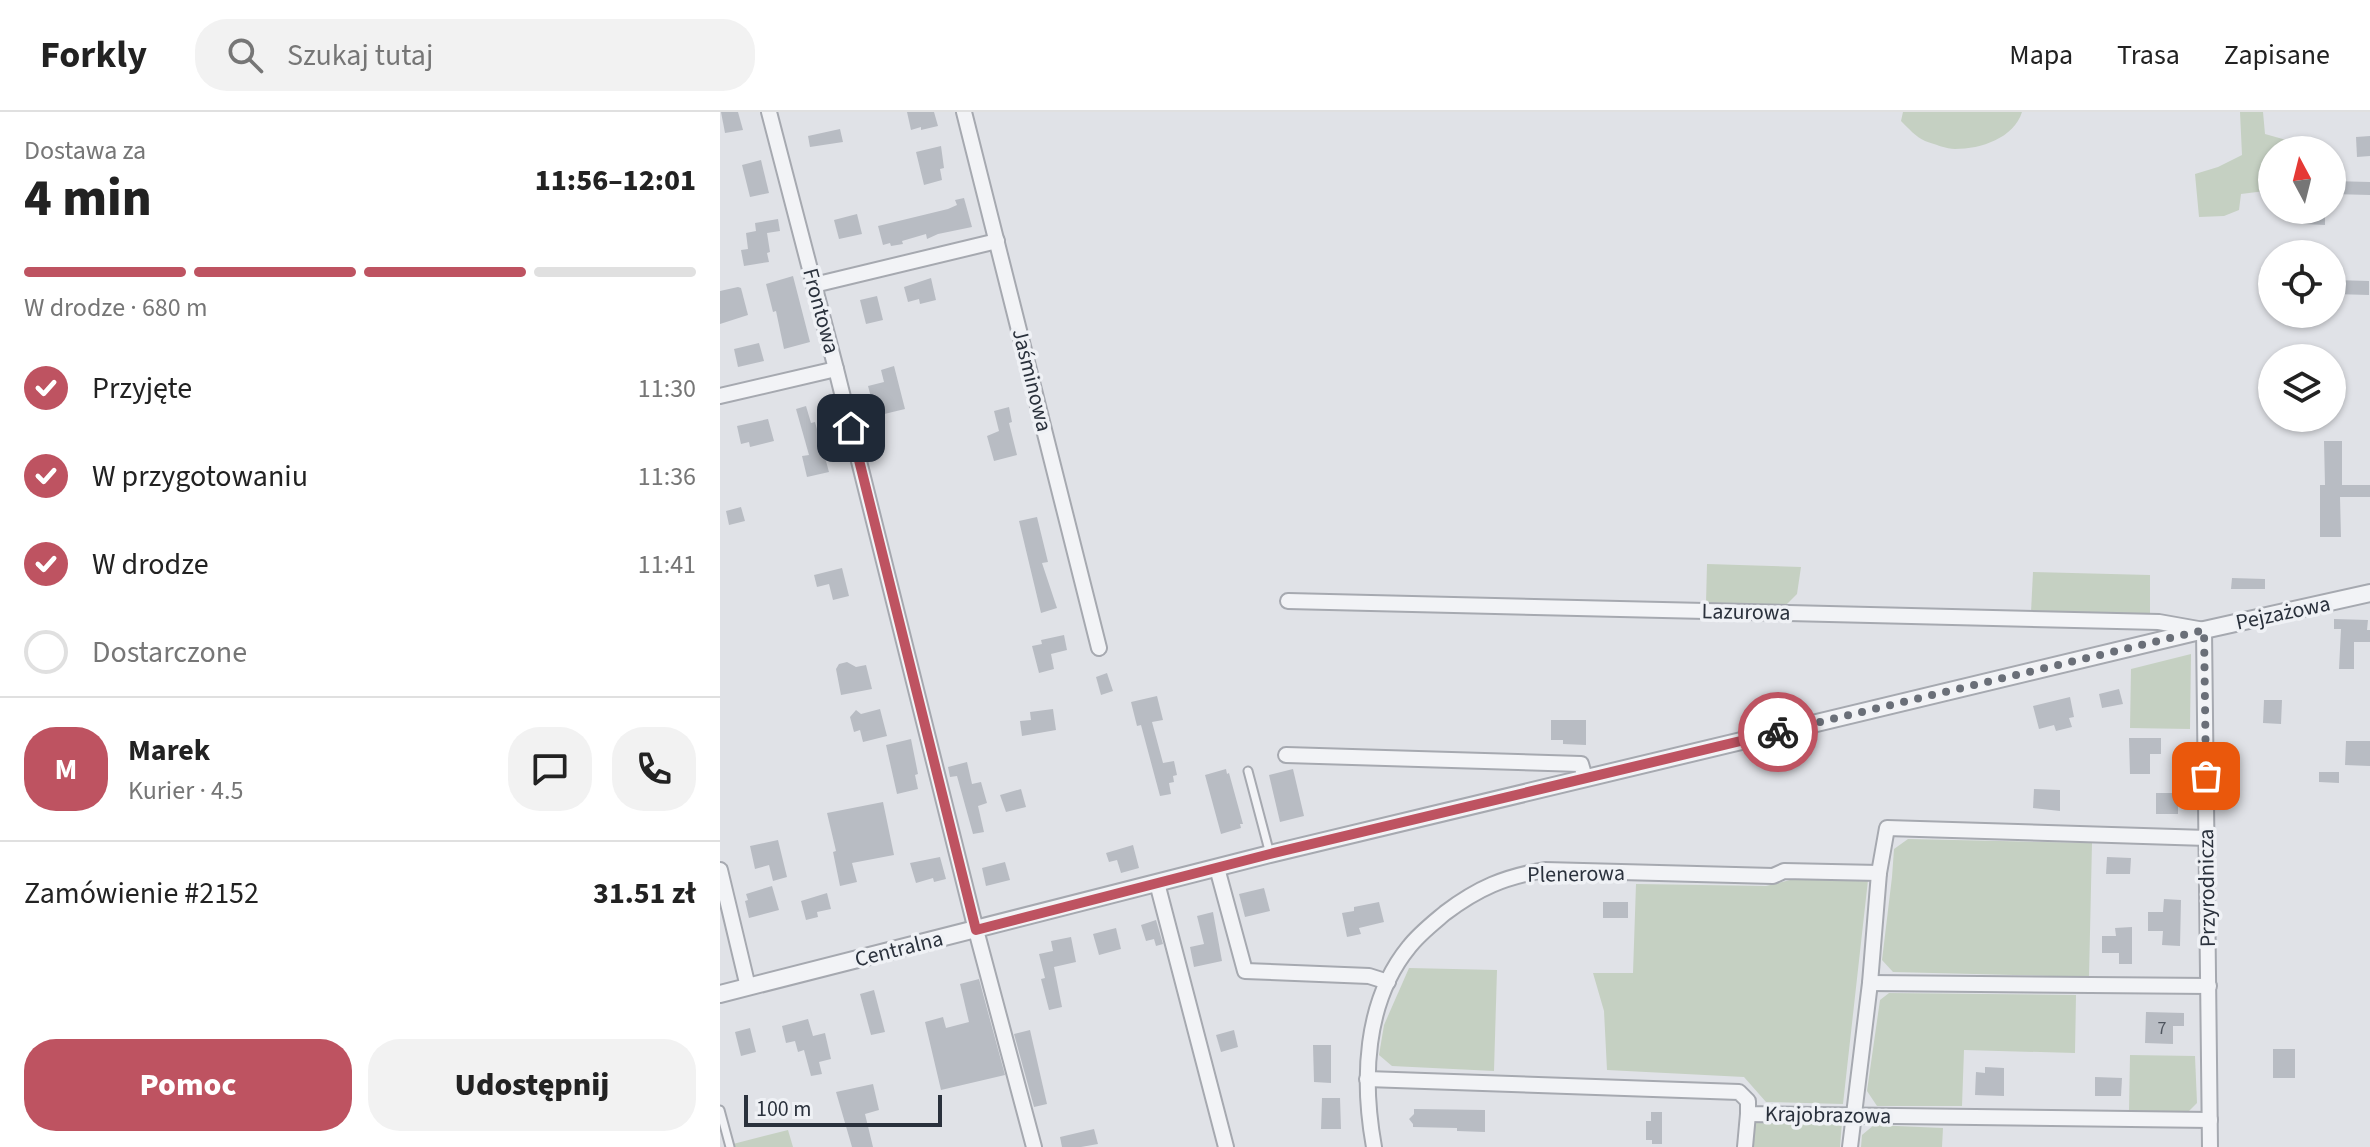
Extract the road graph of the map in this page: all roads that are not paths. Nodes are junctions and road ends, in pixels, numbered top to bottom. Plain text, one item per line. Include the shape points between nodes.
1 (769, 112) edge
2 (964, 112) edge
3 (997, 241) junction
4 (814, 285) junction
5 (836, 369) junction
6 (720, 396) edge
7 (2370, 593) edge
8 (1288, 601) dead end
9 (2204, 630) junction
10 (1099, 648) dead end
11 (1286, 755) dead end
12 (1248, 771) dead end
13 (1585, 778) junction
14 (2207, 838) junction
15 (1270, 854) junction
16 (1217, 868) junction
17 (720, 870) edge
18 (1879, 873) junction
19 (1157, 883) junction
20 (976, 930) junction
21 (1388, 982) junction
22 (1870, 983) junction
23 (2209, 986) junction
24 (748, 987) junction
25 (720, 994) edge
26 (1367, 1079) junction
27 (720, 1110) edge
28 (1748, 1114) junction
29 (1853, 1116) junction
30 (2210, 1120) junction
31 (730, 1147) edge
32 (1034, 1147) edge
33 (1226, 1147) edge
34 (1374, 1147) edge
35 (1745, 1147) edge
36 (1850, 1147) edge
37 (2210, 1147) edge

1 - 4 street, Frontowa
2 - 3 street, Jaśminowa
3 - 4 street
3 - 10 street, Jaśminowa
4 - 5 street, Frontowa
5 - 6 street
5 - 20 street, Frontowa
7 - 9 street, Pejzażowa
8 - 9 street, Lazurowa via 2159,622
9 - 13 street, Pejzażowa
9 - 14 street, Przyrodnicza
11 - 13 street via 1581,764
12 - 15 lane
13 - 15 street, Pejzażowa
14 - 18 street via 1887,828
14 - 23 street, Przyrodnicza
15 - 16 street, Pejzażowa
16 - 19 street, Centralna
16 - 21 street via 1245,971 1369,976
17 - 24 street
18 - 21 street, Plenerowa via 1545,870 1517,875 1477,891 1423,930
18 - 22 street
19 - 20 street, Centralna
19 - 33 street
20 - 24 street, Centralna
20 - 32 street, Frontowa
21 - 26 street, Plenerowa via 1373,1026
22 - 23 street
22 - 29 street
23 - 30 street, Przyrodnicza
24 - 25 street, Centralna
26 - 28 street, Krajobrazowa via 1739,1092 1748,1101
26 - 34 street, Plenerowa
27 - 31 lane
28 - 29 street, Krajobrazowa
28 - 35 street
29 - 30 street, Krajobrazowa
29 - 36 street
30 - 37 street, Przyrodnicza

